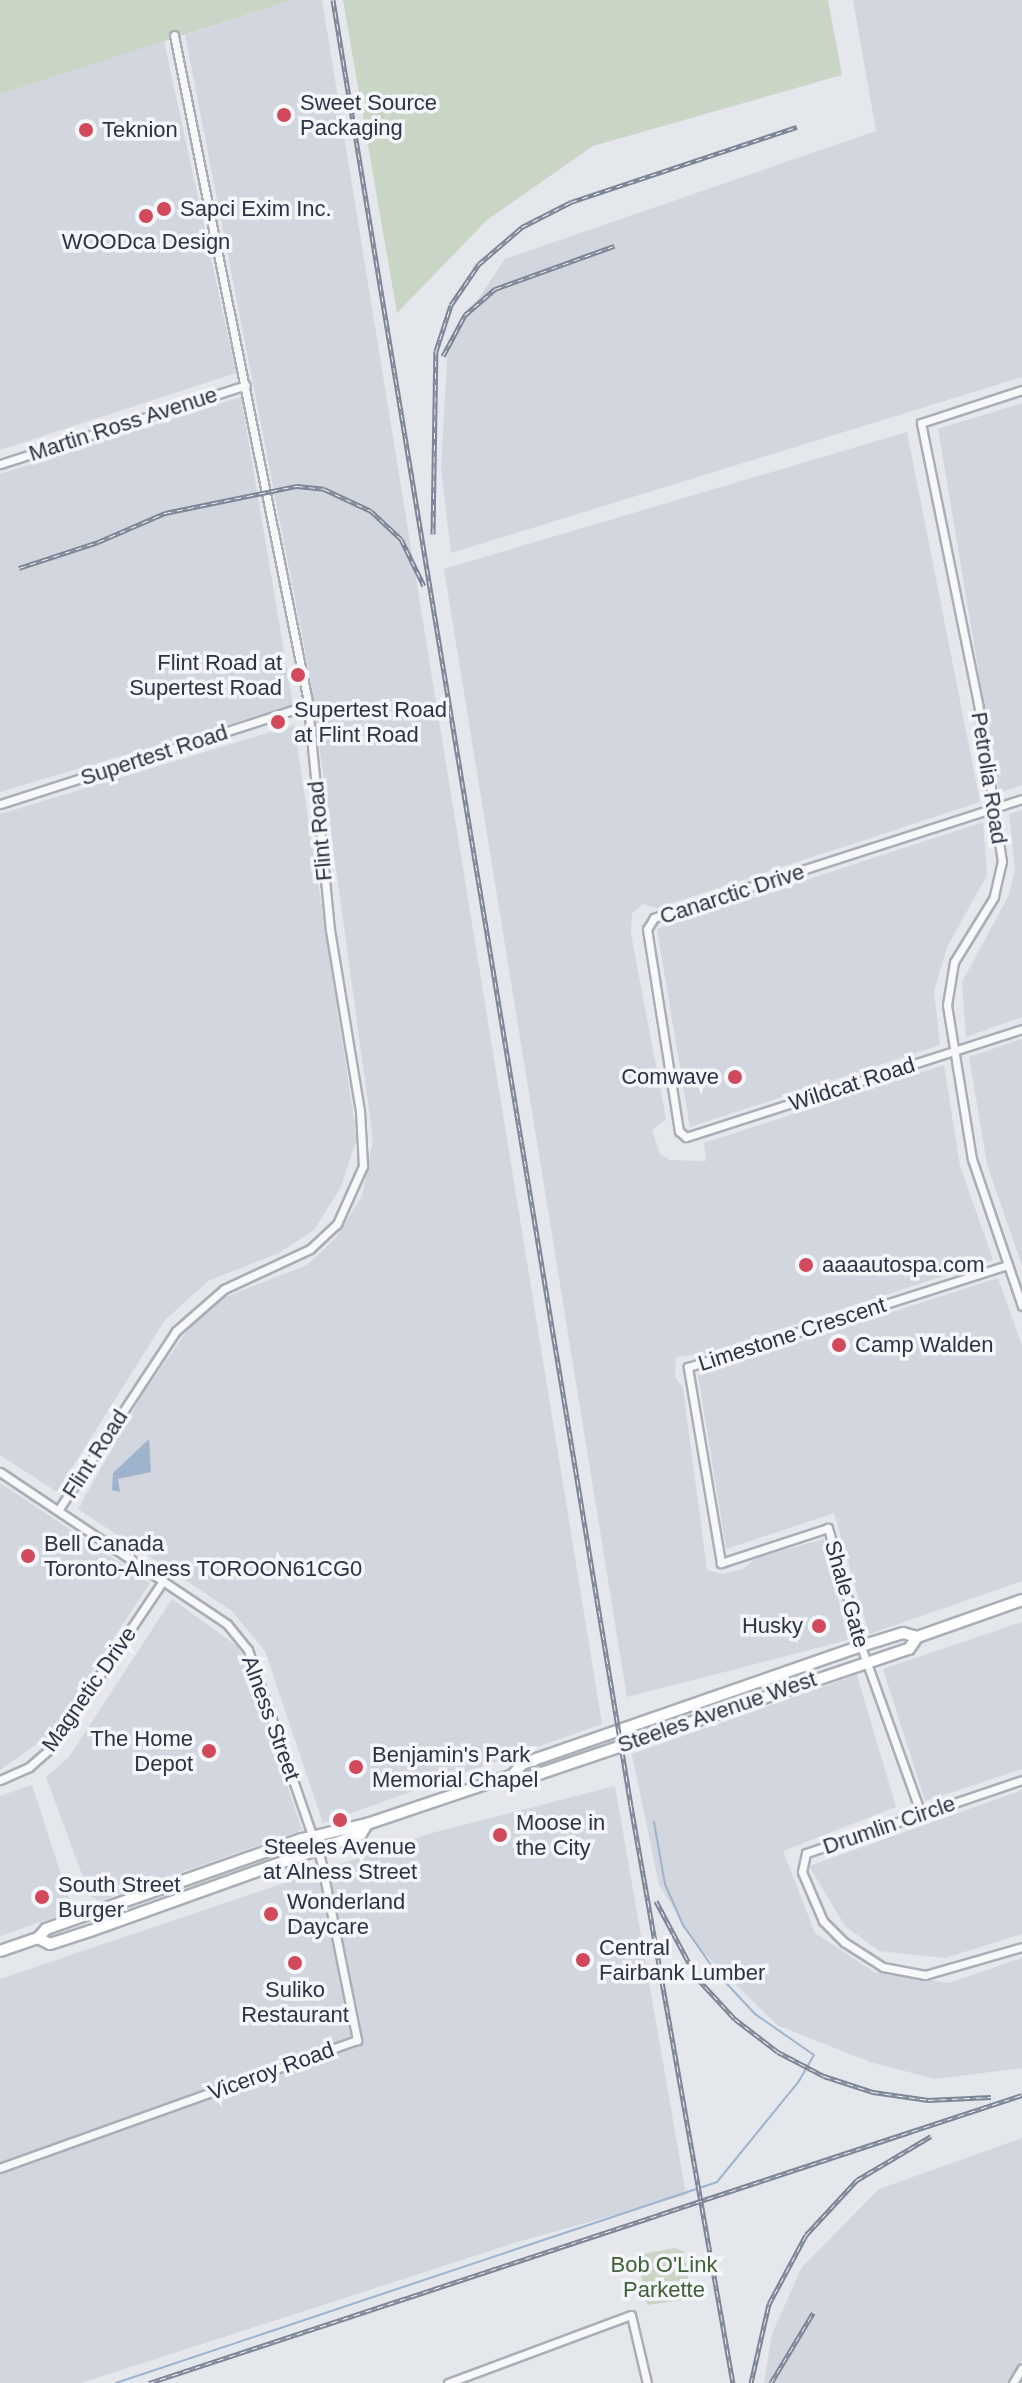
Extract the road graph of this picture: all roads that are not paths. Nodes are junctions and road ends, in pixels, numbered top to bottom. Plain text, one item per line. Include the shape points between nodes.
1 (174, 35) dead end
2 (246, 385) junction
3 (1022, 390) edge
4 (0, 464) edge
5 (308, 705) junction
6 (1022, 799) edge
7 (0, 804) edge
8 (994, 808) junction
9 (1022, 1029) edge
10 (954, 1051) junction
11 (682, 1136) joint
12 (1008, 1265) junction
13 (1022, 1306) edge
14 (0, 1472) edge
15 (59, 1509) junction
16 (828, 1528) joint
17 (163, 1581) junction
18 (1022, 1600) edge
19 (917, 1637) junction
20 (861, 1646) junction
21 (866, 1661) junction
22 (513, 1775) junction
23 (0, 1780) edge
24 (1022, 1780) edge
25 (921, 1814) junction
26 (367, 1824) junction
27 (313, 1836) junction
28 (317, 1848) junction
29 (85, 1915) junction
30 (90, 1931) junction
31 (38, 1938) junction
32 (1022, 1947) edge
33 (0, 1951) edge
34 (0, 2168) edge
35 (1022, 2368) edge
36 (448, 2383) edge
37 (647, 2383) edge
38 (1013, 2383) edge

1 - 2 street, Flint Road
2 - 4 street, Martin Ross Avenue
2 - 5 street, Flint Road
3 - 8 street, Petrolia Road via 921,423
5 - 7 street, Supertest Road
5 - 15 street, Flint Road via 330,930 360,1111 363,1166 337,1224 310,1249 224,1289 176,1331
6 - 8 street, Canarctic Drive
8 - 10 street, Petrolia Road via 1001,874 994,897 951,973 947,998
8 - 11 street, Canarctic Drive via 651,921 648,934
9 - 10 street, Wildcat Road
10 - 11 street, Wildcat Road
10 - 12 street, Petrolia Road via 972,1159
12 - 13 street, Petrolia Road
12 - 16 street, Limestone Crescent via 688,1367 721,1563
14 - 15 street, Alness Street
15 - 17 street, Alness Street
16 - 20 street, Shale Gate
17 - 23 street, Magnetic Drive via 50,1749 29,1767
17 - 27 street, Alness Street via 227,1624 248,1650
18 - 19 main road, Steeles Avenue West
19 - 20 main road, Steeles Avenue West via 903,1633
19 - 21 main road, Steeles Avenue West via 909,1649
20 - 21 street, Shale Gate
20 - 22 main road, Steeles Avenue West via 522,1764
21 - 22 main road, Steeles Avenue West via 527,1778
21 - 25 street, Shale Gate
22 - 26 main road, Steeles Avenue West
24 - 25 street, Drumlin Circle
25 - 32 street, Drumlin Circle via 806,1853 802,1872 823,1921 863,1957 902,1973 947,1970
26 - 27 main road, Steeles Avenue West
26 - 28 main road, Steeles Avenue West via 361,1834
27 - 28 street, Alness Street
27 - 29 main road, Steeles Avenue West
28 - 30 main road, Steeles Avenue West
28 - 34 street, Viceroy Road via 337,1921 357,2040
29 - 30 main road
29 - 31 main road, Steeles Avenue West via 46,1929
30 - 31 main road, Steeles Avenue West via 50,1944
31 - 33 main road, Steeles Avenue West
35 - 38 street
36 - 37 street via 551,2348 622,2315 631,2315 638,2325

